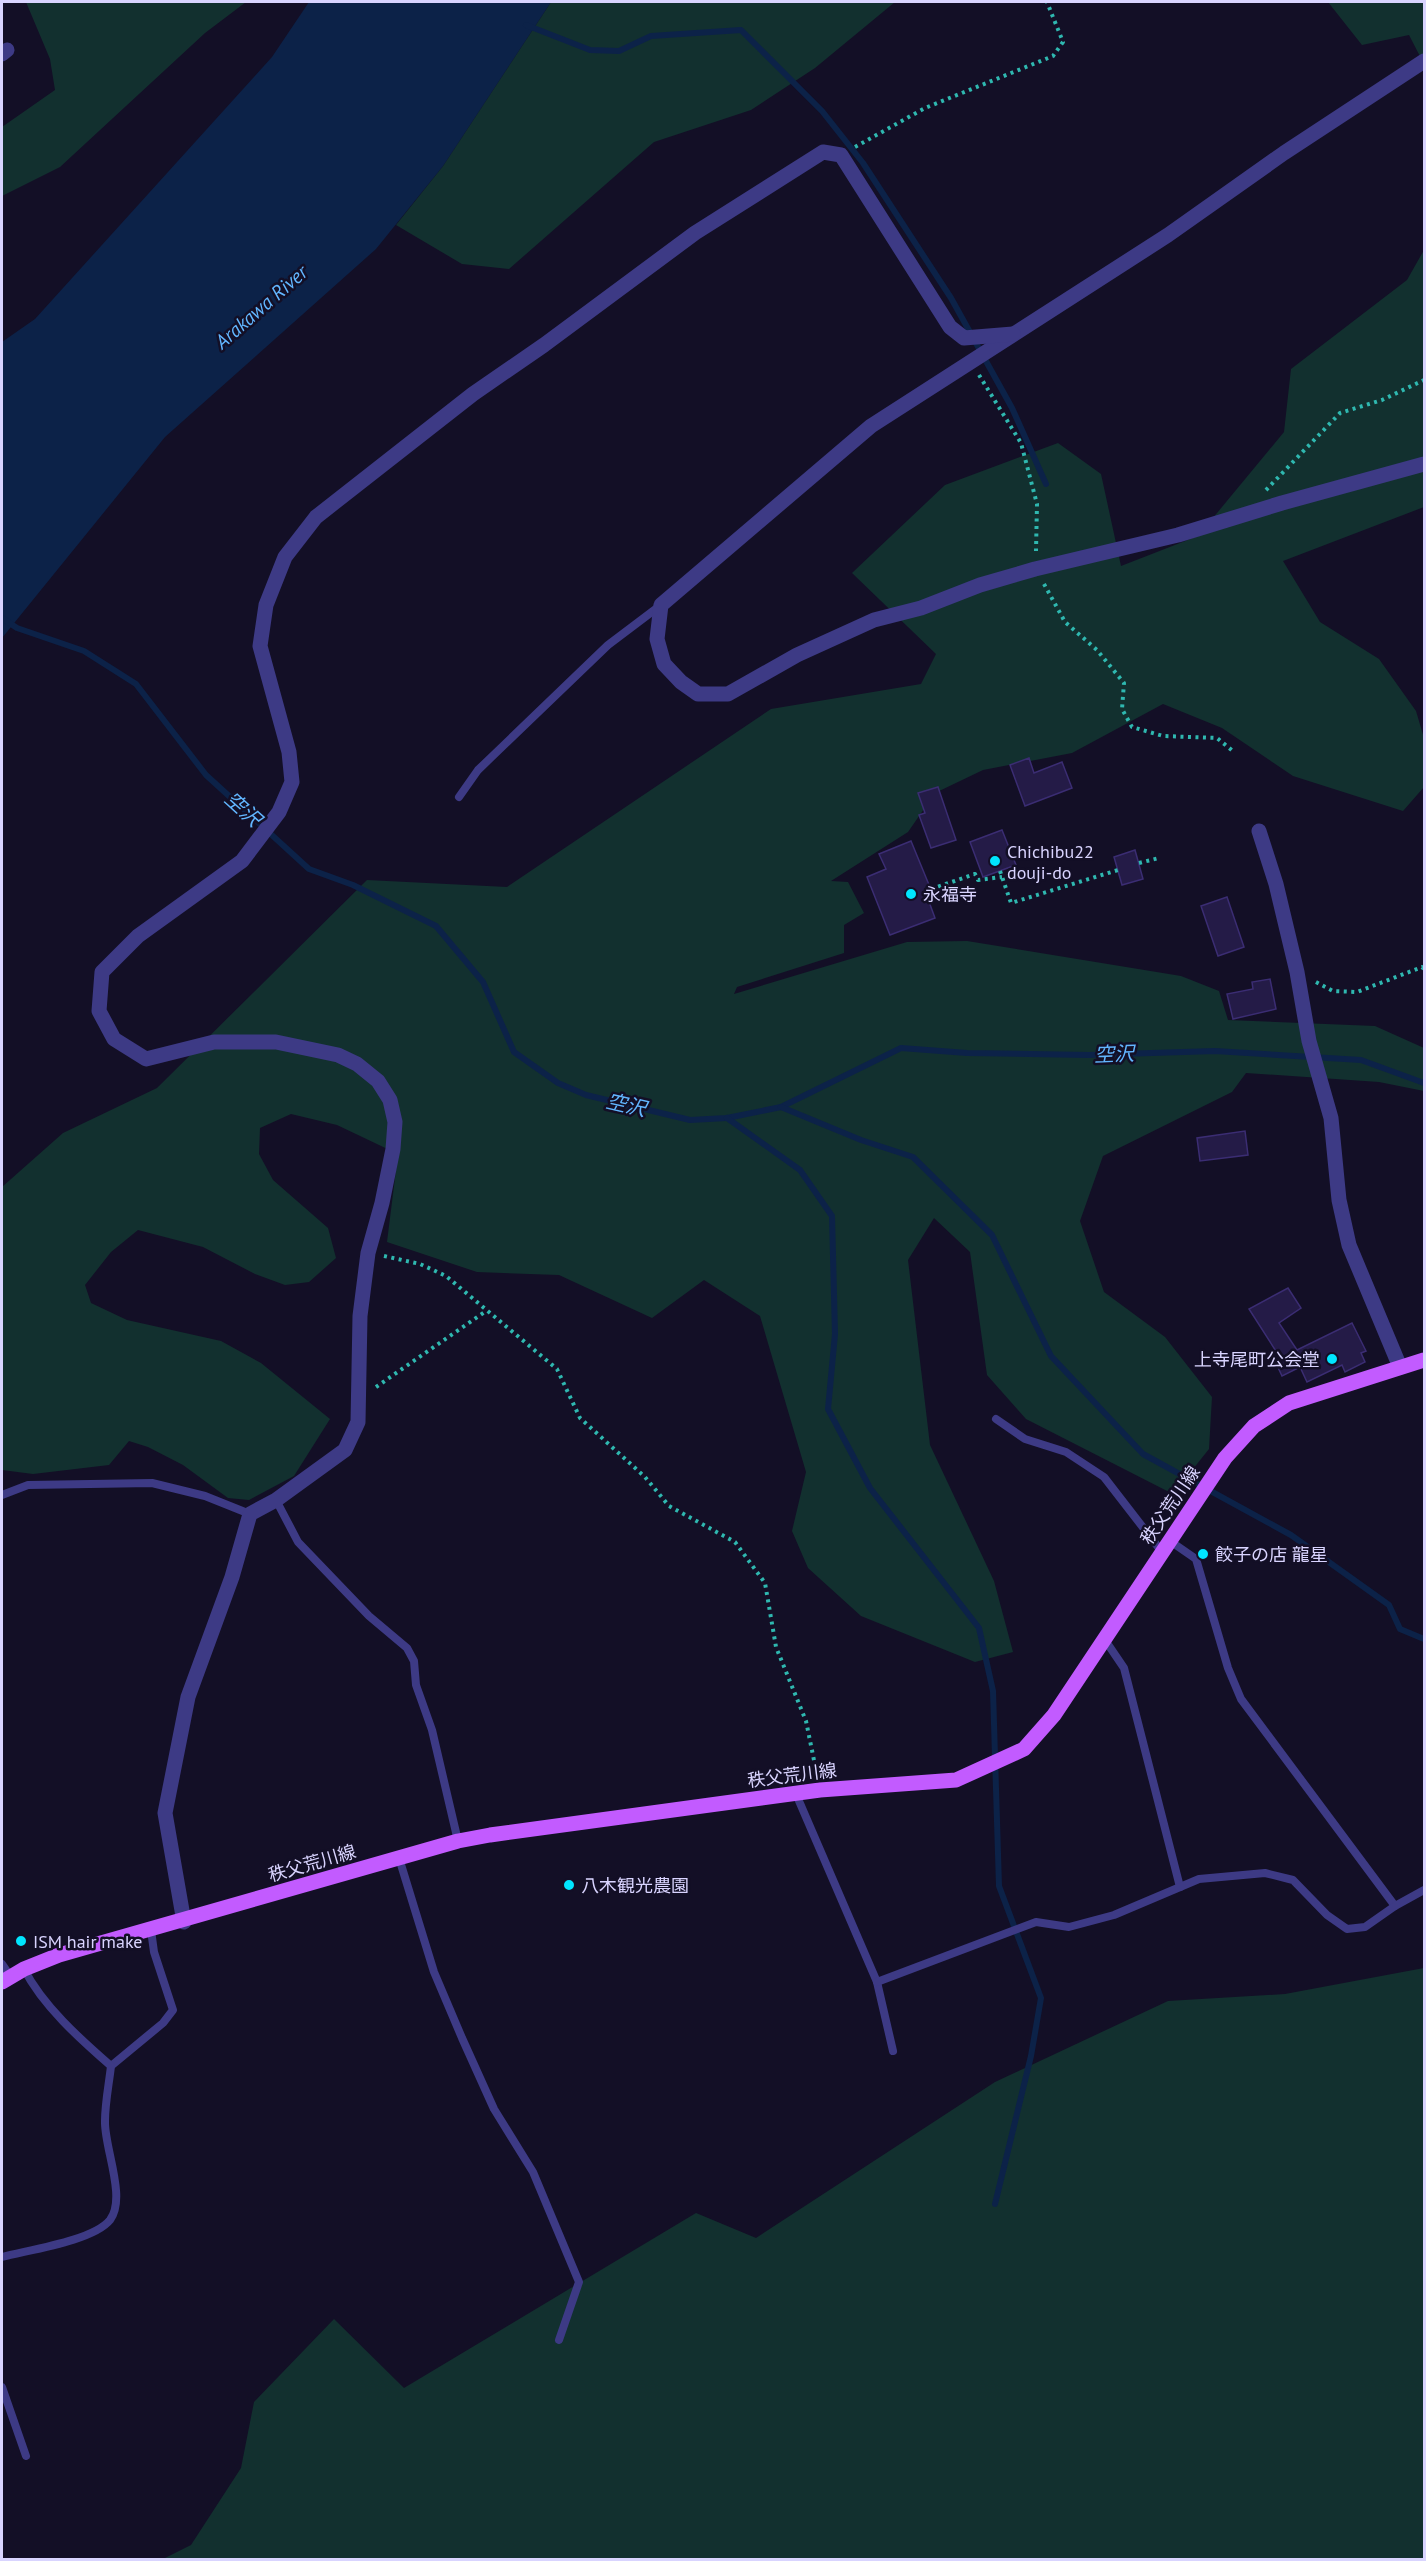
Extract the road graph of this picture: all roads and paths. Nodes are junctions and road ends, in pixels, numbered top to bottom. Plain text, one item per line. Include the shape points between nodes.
1 (1047, 2) edge
2 (1425, 62) edge
3 (841, 155) junction
4 (1013, 334) junction
5 (971, 361) junction
6 (1425, 380) edge
7 (1425, 464) edge
8 (1264, 492) dead end
9 (1035, 568) junction
10 (661, 605) junction
11 (1234, 752) dead end
12 (459, 797) dead end
13 (1259, 831) dead end
14 (1159, 858) dead end
15 (1138, 863) dead end
16 (1118, 870) dead end
17 (1000, 871) dead end
18 (1002, 877) junction
19 (931, 889) dead end
20 (1425, 969) edge
21 (1297, 972) junction
22 (368, 1253) junction
23 (486, 1311) junction
24 (1425, 1359) edge
25 (1400, 1367) junction
26 (358, 1399) junction
27 (996, 1419) dead end
28 (2, 1495) edge
29 (276, 1500) junction
30 (250, 1514) junction
31 (1166, 1547) junction
32 (1103, 1638) junction
33 (820, 1790) junction
34 (796, 1794) junction
35 (458, 1841) junction
36 (399, 1858) junction
37 (1180, 1887) junction
38 (1425, 1890) edge
39 (1395, 1906) junction
40 (184, 1922) junction
41 (151, 1930) junction
42 (2, 1964) edge
43 (12, 1976) edge
44 (877, 1982) junction
45 (893, 2051) dead end
46 (111, 2066) junction
47 (2, 2257) edge
48 (559, 2340) dead end
49 (2, 2387) edge
50 (26, 2456) dead end

1 - 3 path via 1063,42 1053,56 925,108
2 - 4 street
3 - 4 street via 950,327 964,338
3 - 22 street via 823,152 695,233 472,394 316,517 285,557 266,605 260,646 289,752 292,782 279,813 242,861 138,936 102,972 99,1011 114,1039 146,1059 214,1042 276,1042 338,1054 378,1081 390,1100 394,1131 382,1203
4 - 5 street
5 - 9 path via 1020,443 1037,504
5 - 10 street via 871,426
6 - 8 path via 1340,413
7 - 9 street via 1178,535
9 - 10 street via 921,608 874,620 728,694 698,694 664,664 657,639
9 - 11 path via 1065,622 1097,650 1124,683 1122,709 1132,727 1163,736 1217,738
10 - 12 lane via 608,645 478,771
13 - 21 street
14 - 15 path
16 - 18 path via 1011,903
17 - 18 path
18 - 19 path via 978,880 975,874
20 - 21 path via 1357,992 1333,991
21 - 25 street via 1309,1041 1331,1118 1339,1200 1349,1245
22 - 23 path via 420,1264 446,1276
22 - 26 street via 360,1316
23 - 26 path
23 - 33 path via 557,1369 580,1418 645,1478 669,1506 735,1542 765,1583 776,1647 806,1721
24 - 25 main road, 秩父荒川線
25 - 31 main road, 秩父荒川線 via 1289,1403 1254,1426 1225,1458
26 - 29 street via 358,1422 345,1450
27 - 31 lane via 1025,1439 1066,1452 1104,1477
28 - 30 lane via 28,1485 152,1483 205,1496
29 - 30 street
29 - 35 lane via 298,1542 369,1616 407,1648 432,1730
30 - 40 street via 232,1577 188,1697 165,1813
31 - 32 main road, 秩父荒川線
31 - 39 lane via 1196,1559 1241,1700
32 - 33 main road, 秩父荒川線 via 1054,1715 1024,1749 956,1780
32 - 37 lane via 1124,1668
33 - 34 main road, 秩父荒川線
34 - 35 main road, 秩父荒川線 via 578,1821
34 - 44 lane
35 - 36 main road, 秩父荒川線
36 - 40 main road, 秩父荒川線
36 - 48 lane via 434,1972 457,2028 494,2109 533,2172 579,2282
37 - 39 lane via 1199,1880 1265,1873 1293,1880 1327,1915 1347,1929 1365,1927
37 - 44 lane via 1114,1915 1069,1927 1036,1922
38 - 39 lane
40 - 41 main road, 秩父荒川線
41 - 43 main road, 秩父荒川線 via 59,1955
41 - 46 lane via 173,2010 164,2023
42 - 43 lane
43 - 46 lane via 39,1992
44 - 45 lane
46 - 47 lane via 105,2122 116,2192 115,2211 109,2221 89,2234
49 - 50 lane

